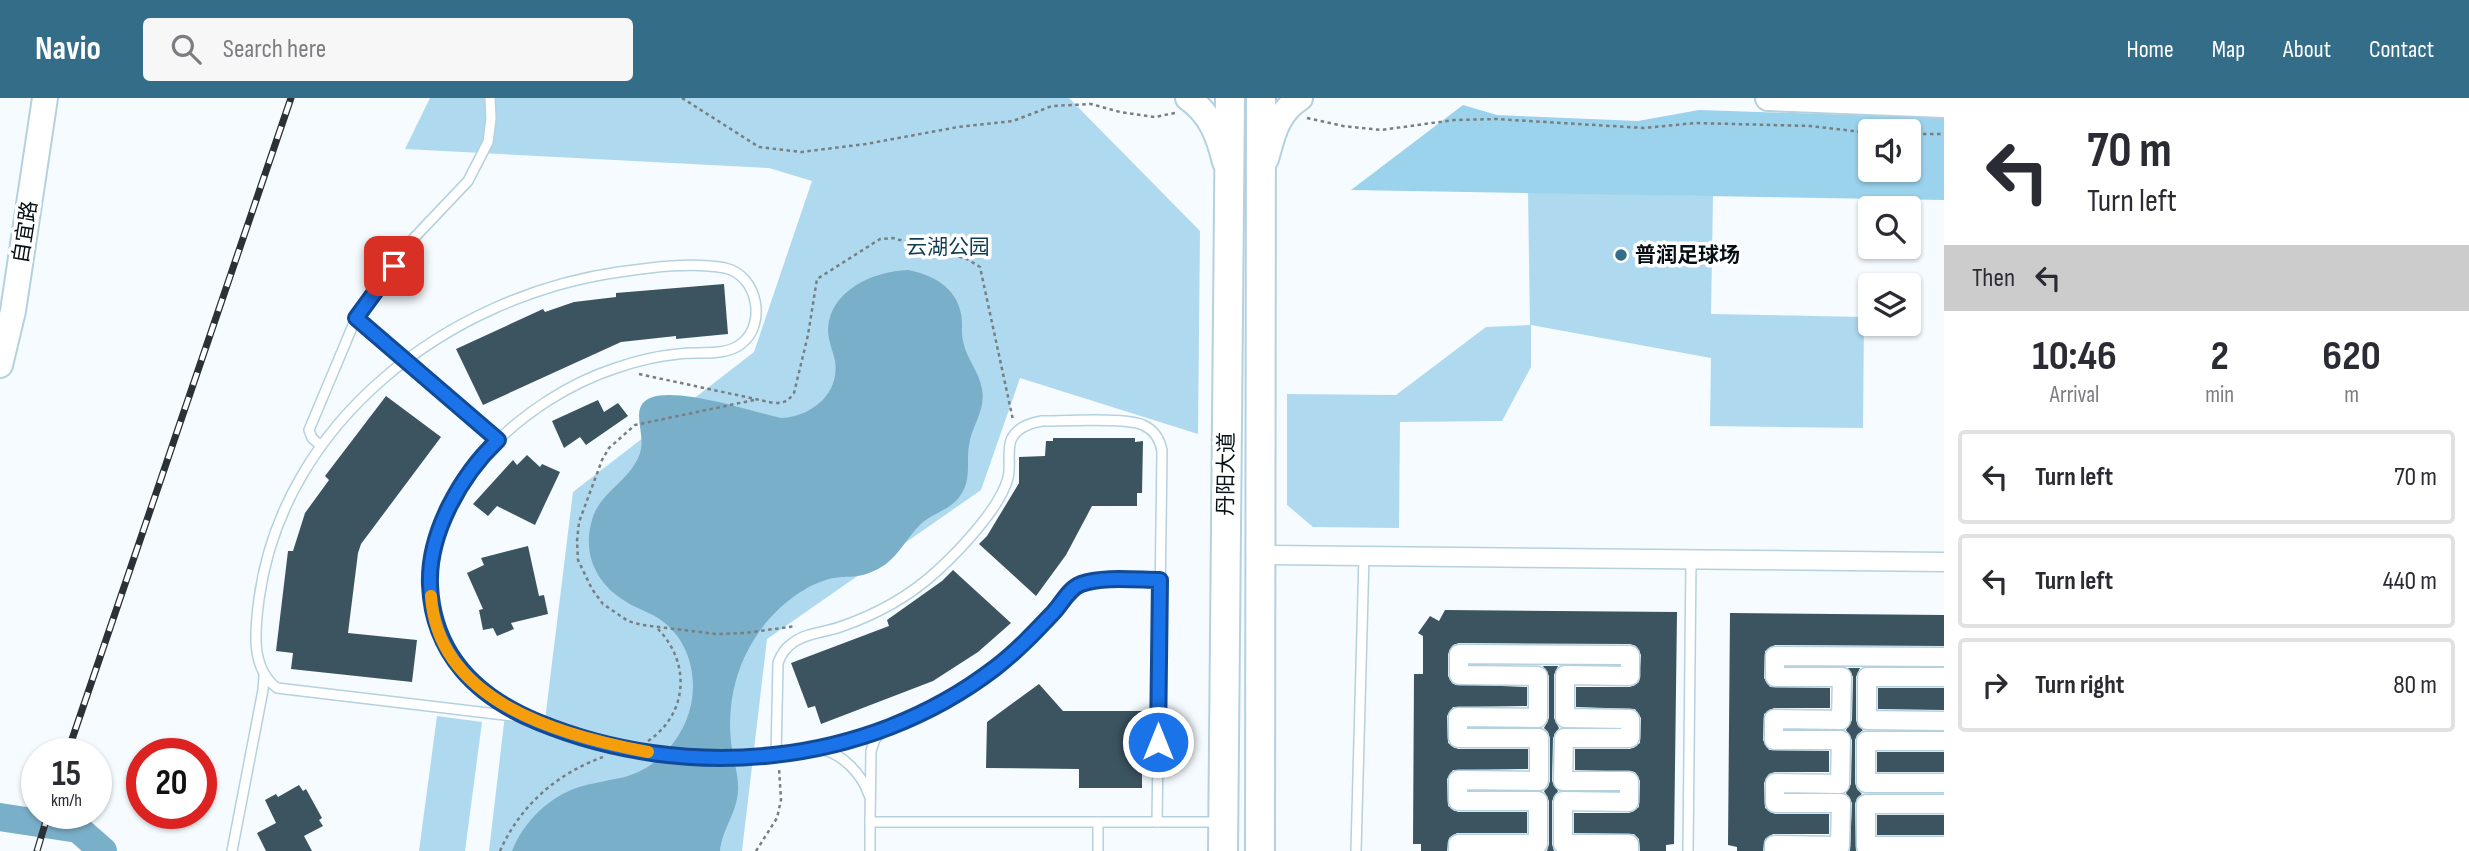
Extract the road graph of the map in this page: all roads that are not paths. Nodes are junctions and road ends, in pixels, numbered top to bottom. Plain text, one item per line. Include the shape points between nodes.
1 (45, 98) edge
2 (489, 98) edge
3 (1188, 98) edge
4 (1230, 98) edge
5 (1261, 98) edge
6 (1300, 98) edge
7 (1769, 98) edge
8 (1944, 105) edge
9 (1261, 177) junction
10 (1229, 179) junction
11 (356, 318) junction
12 (405, 361) junction
13 (0, 365) edge
14 (498, 440) junction
15 (321, 446) junction
16 (1261, 555) junction
17 (1364, 556) junction
18 (1691, 560) junction
19 (1944, 562) edge
20 (1160, 580) junction
21 (1225, 619) junction
22 (1261, 620) junction
23 (1944, 657) edge
24 (264, 676) junction
25 (1944, 677) edge
26 (290, 690) junction
27 (259, 710) junction
28 (530, 718) junction
29 (1944, 721) edge
30 (883, 730) junction
31 (1944, 741) edge
32 (815, 749) junction
33 (776, 755) junction
34 (1944, 783) edge
35 (870, 799) junction
36 (1944, 804) edge
37 (870, 822) junction
38 (1098, 822) junction
39 (1157, 822) junction
40 (1223, 822) junction
41 (1944, 846) edge
42 (232, 851) edge
43 (870, 851) edge
44 (1097, 851) edge
45 (1223, 851) edge
46 (1260, 851) edge
47 (1356, 851) edge
48 (1458, 851) edge
49 (1629, 851) edge
50 (1688, 851) edge
51 (1774, 851) edge

1 - 13 street, 自宜路 via 13,311
2 - 11 lane via 488,142 468,181 413,239
3 - 10 street via 1208,116
4 - 10 main road, 丹阳大道
5 - 9 main road, 丹阳大道
6 - 9 street via 1287,106 1277,122
7 - 8 street
9 - 16 main road, 丹阳大道
10 - 21 main road, 丹阳大道
11 - 12 lane
11 - 15 lane via 309,430
12 - 14 lane
12 - 14 lane via 493,308 592,276 701,266 730,269 751,287 754,324 736,347 676,354 614,369 547,401
12 - 15 lane via 354,405
14 - 28 lane via 475,466 444,522 432,563 431,601 445,645 460,669 495,701
15 - 24 lane via 293,492 269,551 257,629
16 - 17 street
16 - 22 main road, 丹阳大道
17 - 18 street
17 - 47 lane
18 - 19 street
18 - 50 lane
20 - 30 lane via 1094,580 1074,587 1044,623 995,668 926,711
20 - 33 lane via 1162,451 1154,432 1131,422 1042,421 1026,425 1011,440 1003,490 967,543 936,572 869,615 798,639 785,649 778,663
20 - 39 lane
21 - 22 main road
21 - 40 main road, 丹阳大道
22 - 46 main road, 丹阳大道
23 - 51 street via 1775,656 1775,677 1842,677 1842,688 1841,720 1774,719 1774,740 1841,740 1840,784 1775,783 1774,803 1840,803 1840,846 1774,845
24 - 26 lane via 277,688
24 - 27 lane
25 - 29 street via 1867,677 1867,720
26 - 27 lane via 272,695
26 - 28 lane
27 - 42 lane
28 - 33 lane via 588,739 646,752 696,757
30 - 32 lane
30 - 35 lane via 871,751
31 - 34 street via 1866,741 1866,783
32 - 33 lane
32 - 35 lane via 838,755 862,782
35 - 37 lane
36 - 41 street via 1866,804 1866,846
37 - 38 lane
37 - 43 lane
38 - 39 lane
38 - 44 lane
39 - 40 lane
40 - 45 main road, 丹阳大道
48 - 49 street via 1458,844 1538,845 1538,801 1458,801 1458,780 1539,781 1539,738 1458,738 1458,718 1538,718 1538,676 1459,675 1459,654 1630,655 1630,676 1565,675 1565,718 1630,719 1630,738 1564,738 1563,770 1563,781 1629,781 1629,802 1563,802 1563,844 1629,845

